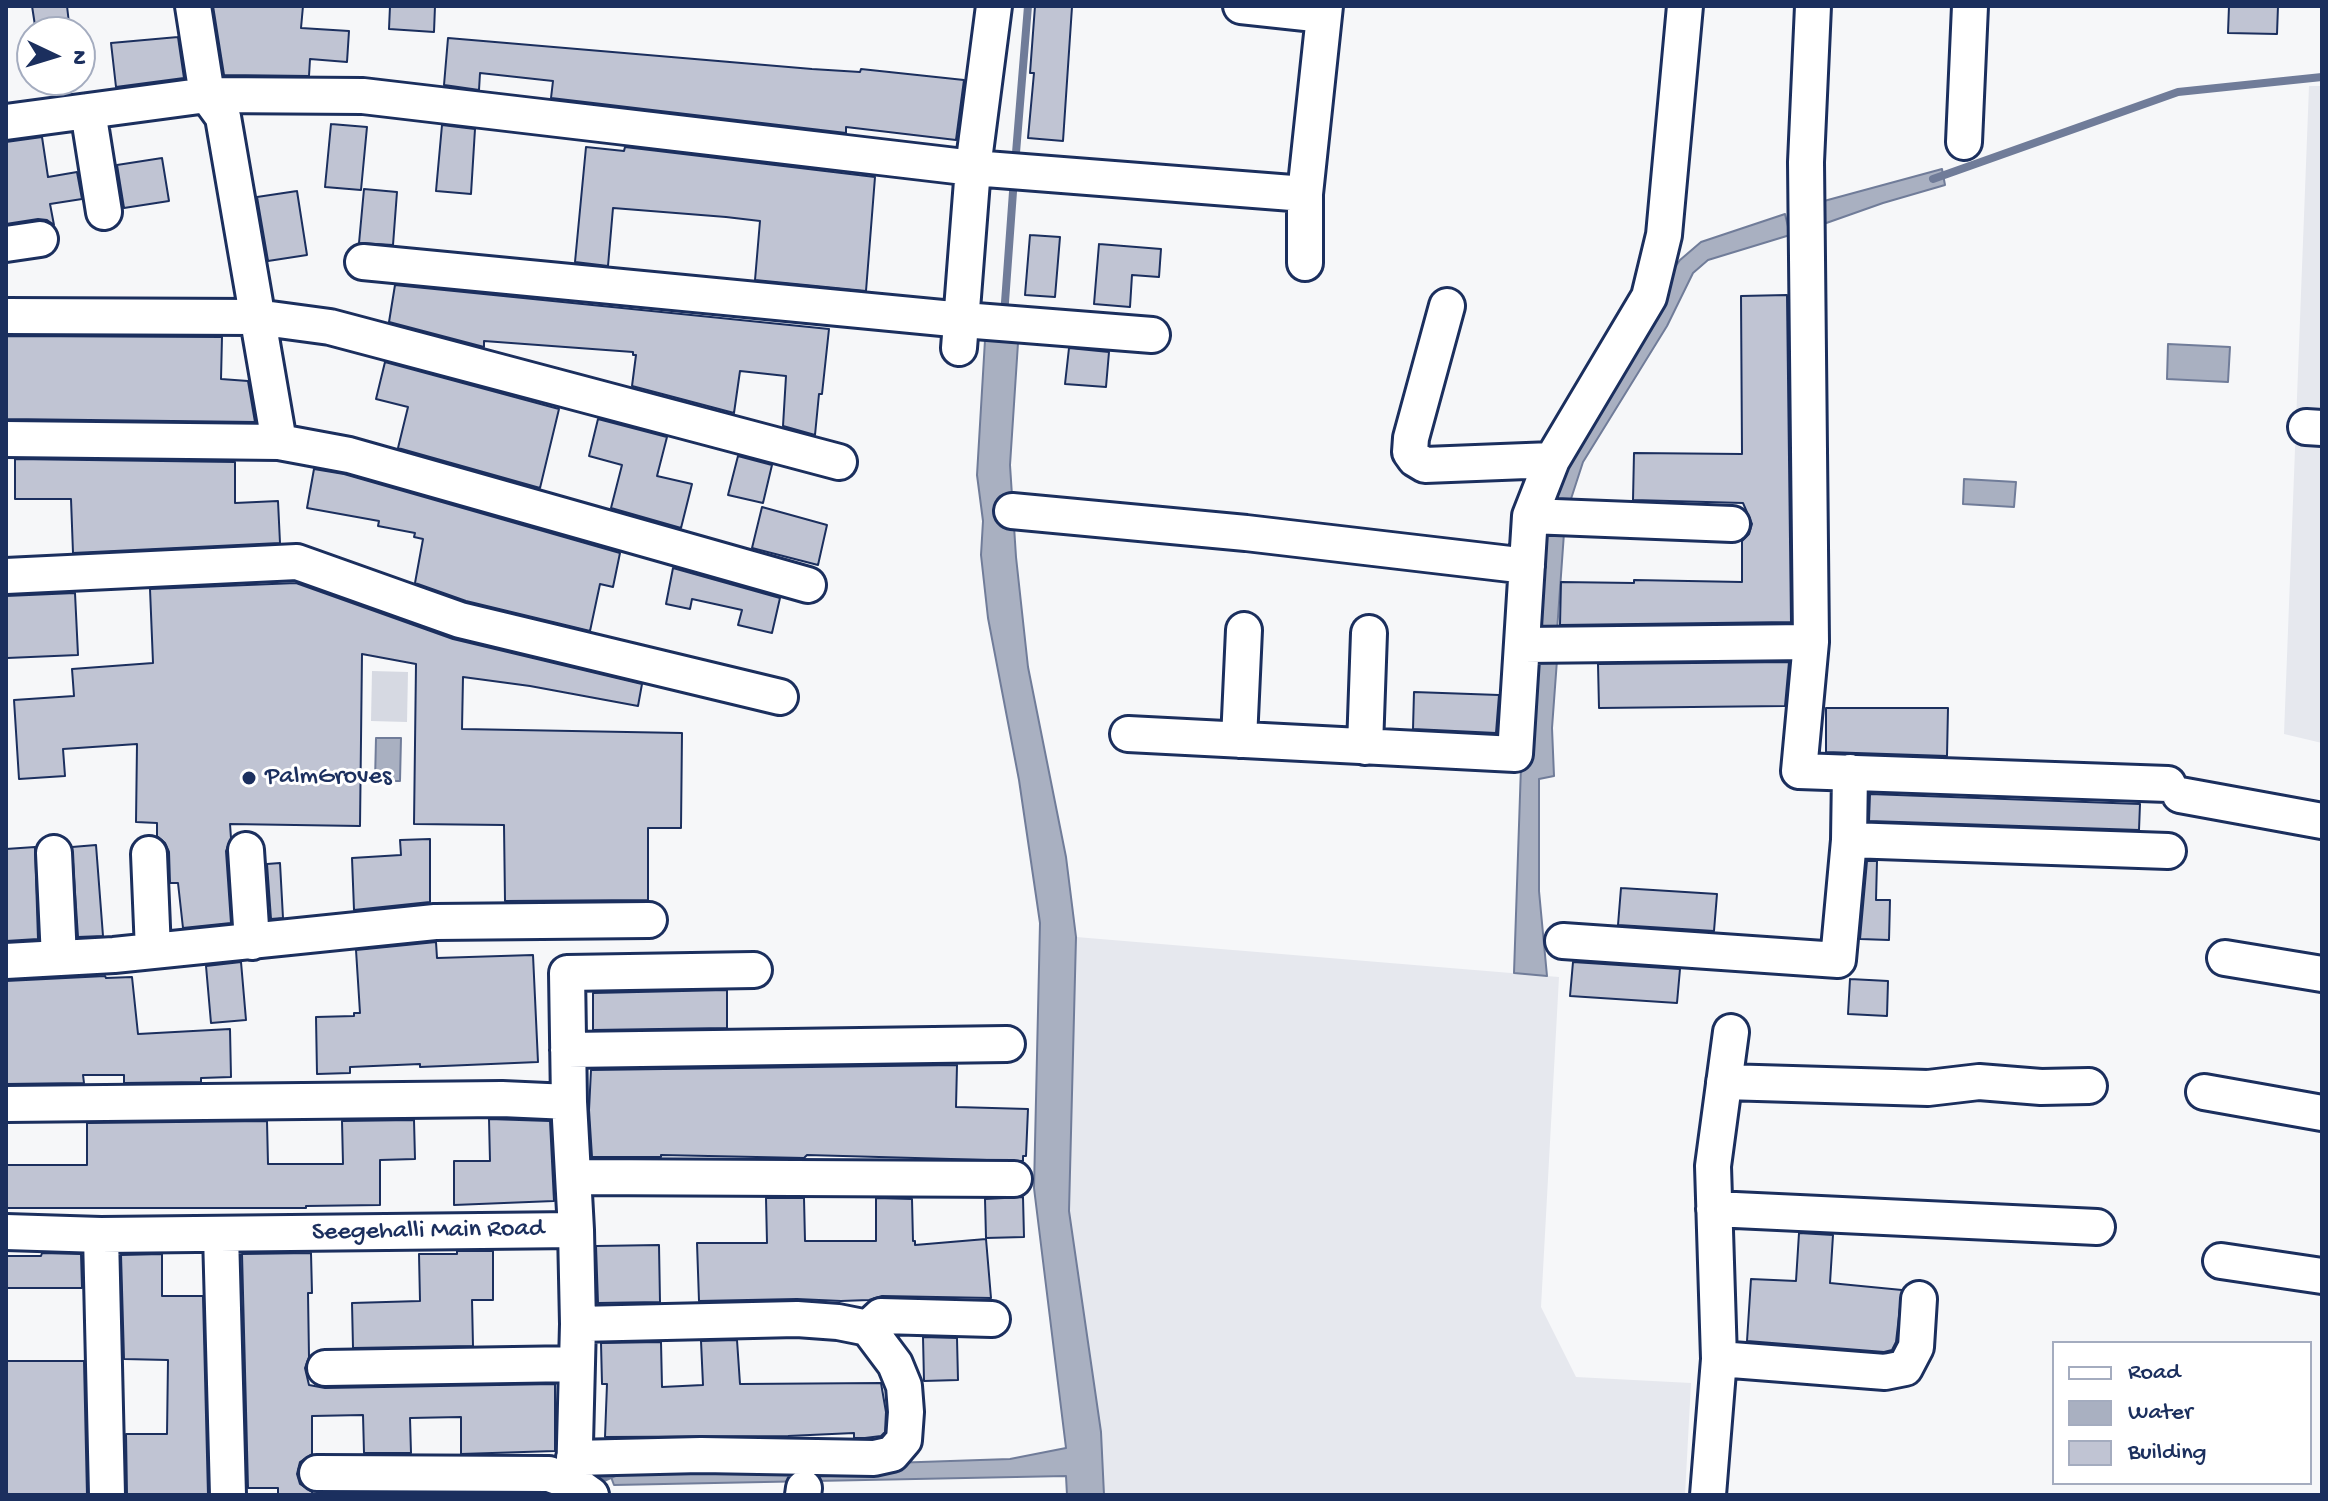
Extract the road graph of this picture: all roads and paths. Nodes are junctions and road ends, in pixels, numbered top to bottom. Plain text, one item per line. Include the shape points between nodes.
1 (193, 6) edge
2 (994, 6) edge
3 (1241, 6) edge
4 (1685, 6) edge
5 (1813, 6) edge
6 (1970, 6) edge
7 (1324, 11) edge
8 (207, 95) junction
9 (88, 111) junction
10 (6, 122) edge
11 (1964, 142) dead end
12 (973, 168) junction
13 (1305, 194) junction
14 (104, 212) dead end
15 (40, 239) dead end
16 (6, 244) edge
17 (363, 262) dead end
18 (1305, 263) dead end
19 (1447, 306) dead end
20 (6, 316) edge
21 (256, 317) junction
22 (961, 334) junction
23 (1152, 335) dead end
24 (6, 439) edge
25 (279, 442) junction
26 (1552, 460) junction
27 (839, 462) dead end
28 (1012, 511) dead end
29 (1530, 516) junction
30 (1732, 524) dead end
31 (1527, 566) junction
32 (6, 576) edge
33 (808, 585) dead end
34 (1244, 630) dead end
35 (1369, 633) dead end
36 (1811, 642) junction
37 (1524, 645) junction
38 (780, 697) dead end
39 (1128, 734) dead end
40 (1239, 740) junction
41 (1365, 747) junction
42 (1850, 772) junction
43 (2322, 821) edge
44 (1849, 840) junction
45 (246, 850) dead end
46 (2168, 851) dead end
47 (54, 853) dead end
48 (149, 854) dead end
49 (649, 920) dead end
50 (1563, 941) dead end
51 (252, 942) junction
52 (153, 951) junction
53 (59, 958) junction
54 (2225, 958) dead end
55 (6, 961) edge
56 (754, 970) dead end
57 (2322, 974) edge
58 (1731, 1032) dead end
59 (1007, 1044) dead end
60 (568, 1050) junction
61 (1724, 1082) junction
62 (2089, 1086) dead end
63 (2204, 1092) dead end
64 (569, 1102) junction
65 (6, 1104) edge
66 (2322, 1113) edge
67 (574, 1177) junction
68 (1014, 1179) dead end
69 (1714, 1209) junction
70 (2097, 1227) dead end
71 (576, 1230) junction
72 (6, 1232) edge
73 (221, 1234) junction
74 (101, 1235) junction
75 (2221, 1261) dead end
76 (2322, 1276) edge
77 (1919, 1299) dead end
78 (992, 1319) dead end
79 (578, 1324) junction
80 (868, 1328) junction
81 (1719, 1359) junction
82 (577, 1364) junction
83 (325, 1368) dead end
84 (317, 1473) dead end
85 (580, 1479) edge
86 (107, 1495) edge
87 (228, 1495) edge
88 (1708, 1495) edge

1 - 8 street
2 - 12 street
3 - 7 street
4 - 26 street via 1664,235 1649,297
5 - 36 street via 1806,162
6 - 11 street
7 - 13 street
8 - 9 street
8 - 12 street via 363,96
8 - 21 street via 223,117
9 - 10 street
9 - 14 street
12 - 13 street
12 - 22 street
13 - 18 street
15 - 16 street
17 - 22 street
19 - 26 street via 1410,452 1425,465
20 - 21 street
21 - 25 street
21 - 27 street via 330,327
22 - 23 street via 1015,324
24 - 25 street
25 - 33 street via 349,455
26 - 29 street
28 - 31 street
29 - 30 street
29 - 31 street
31 - 37 street
32 - 38 street via 297,562 460,620
34 - 40 street
35 - 41 street
36 - 37 street
36 - 42 street via 1799,771
37 - 41 street via 1515,754
39 - 40 street
40 - 41 street
42 - 43 street via 2174,790
42 - 44 street
44 - 46 street
44 - 50 street via 1838,960
45 - 51 street
47 - 53 street
48 - 52 street
49 - 51 street via 435,922
51 - 52 street
52 - 53 street
53 - 55 street
54 - 57 street
56 - 60 street via 567,973
58 - 61 street
59 - 60 street
60 - 64 street
61 - 62 street
61 - 69 street via 1713,1166
63 - 66 street
64 - 65 street
64 - 67 street
67 - 68 street
67 - 71 street
69 - 70 street
69 - 81 street
71 - 73 street, Seegehalli Main Road
71 - 79 street, Seegehalli Main Road
72 - 74 street, Seegehalli Main Road
73 - 74 street, Seegehalli Main Road
73 - 87 street
74 - 86 street
75 - 76 street
77 - 81 street via 1916,1347 1905,1368 1885,1372
78 - 80 street via 881,1316
79 - 80 street via 797,1319
79 - 82 street, Seegehalli Main Road
80 - 85 street via 904,1386 904,1440 892,1454 771,1455
81 - 88 street
82 - 83 street
82 - 85 street, Seegehalli Main Road
84 - 85 street via 549,1474

